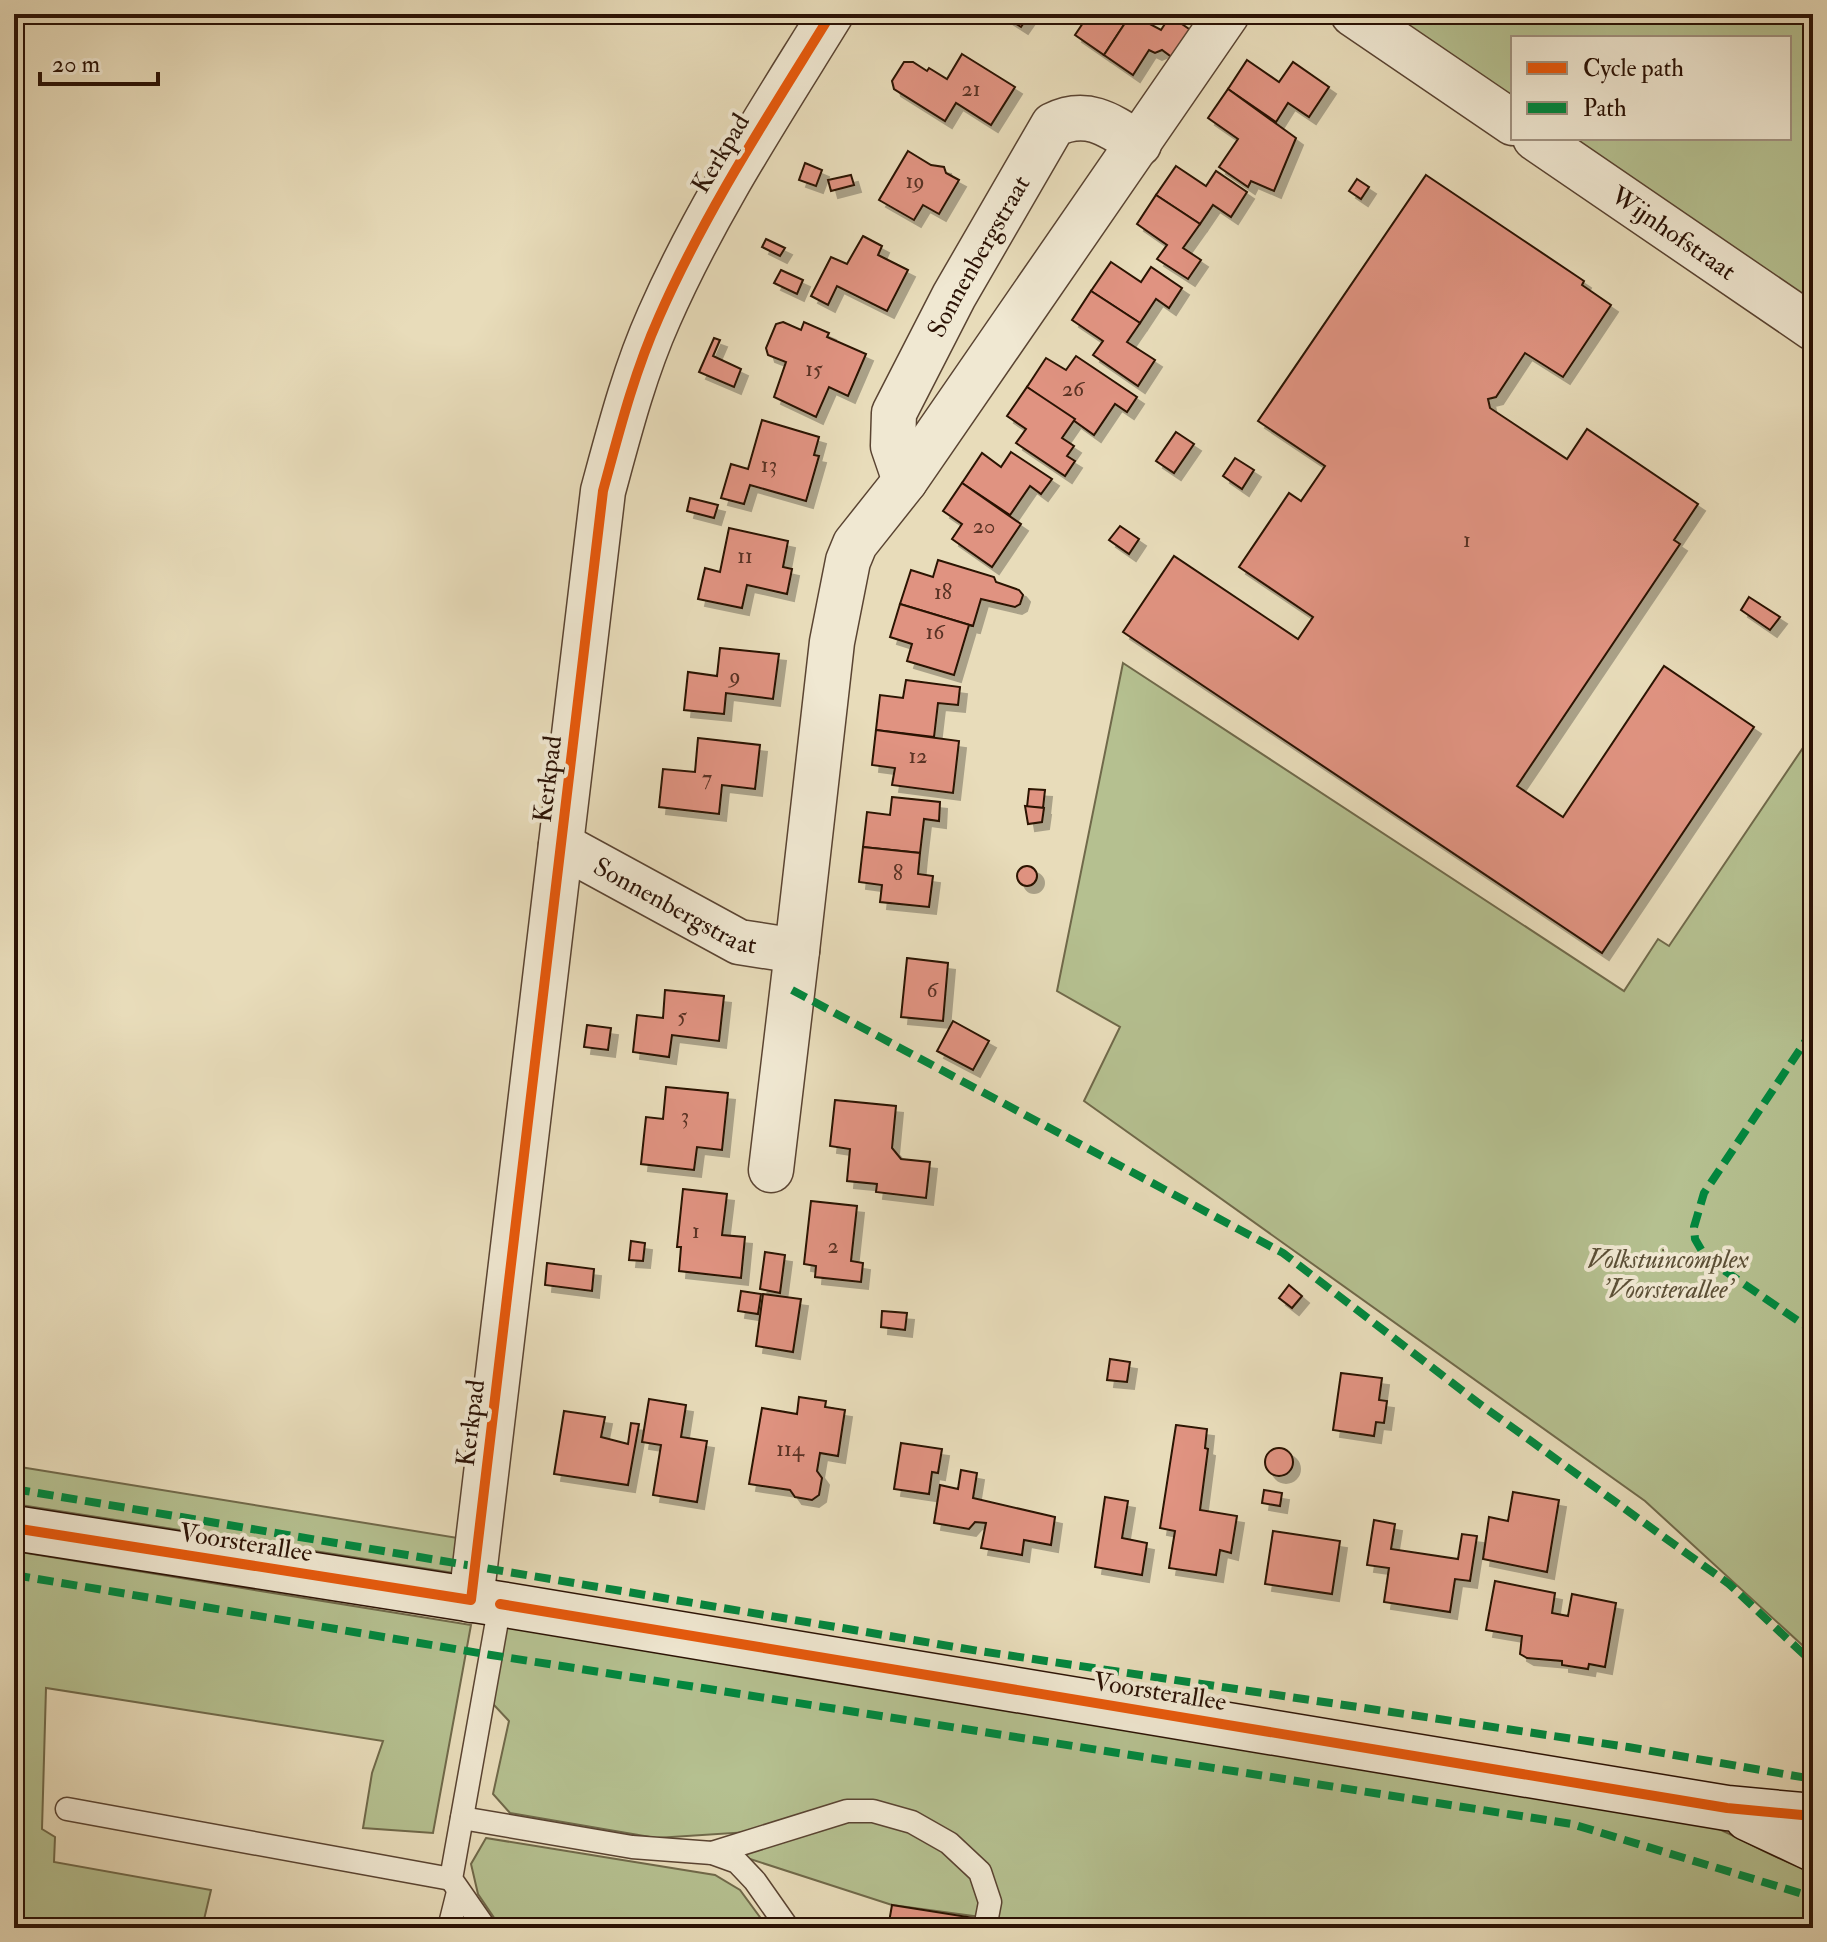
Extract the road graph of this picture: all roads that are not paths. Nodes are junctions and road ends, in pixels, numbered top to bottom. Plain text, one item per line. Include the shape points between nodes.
1 (831, 14) edge
2 (1227, 14) edge
3 (1353, 14) edge
4 (1511, 122) edge
5 (1538, 140) edge
6 (1139, 144) junction
7 (1813, 328) edge
8 (905, 481) junction
9 (561, 845) junction
10 (797, 951) junction
11 (771, 1170) dead end
12 (14, 1528) edge
13 (485, 1602) junction
14 (1727, 1808) junction
15 (67, 1809) dead end
16 (1813, 1816) edge
17 (462, 1818) junction
18 (1813, 1849) edge
19 (712, 1853) junction
20 (455, 1885) junction
21 (449, 1928) edge
22 (485, 1928) edge
23 (788, 1928) edge
24 (985, 1928) edge

1 - 9 street, Kerkpad via 710,211 658,318 629,395 603,491
2 - 6 street, Sonnenbergstraat
3 - 4 street
5 - 7 street, Wijnhofstraat
6 - 8 street, Sonnenbergstraat
6 - 8 street, Sonnenbergstraat via 1090,117 1070,116 1053,125 954,296 894,413 893,446
8 - 10 street, Sonnenbergstraat via 855,544 848,561 832,642
9 - 10 street, Sonnenbergstraat via 739,942
9 - 13 street, Kerkpad
10 - 11 street, Sonnenbergstraat
12 - 13 street, Voorsterallee
13 - 14 street, Voorsterallee
13 - 17 lane
14 - 16 street, Voorsterallee
14 - 18 street, Voorsterallee
15 - 20 lane
17 - 19 lane via 632,1847
17 - 20 lane
19 - 23 lane via 737,1862
19 - 24 lane via 847,1811 873,1811 912,1822 949,1843 980,1872 990,1902
20 - 21 lane
20 - 22 lane

